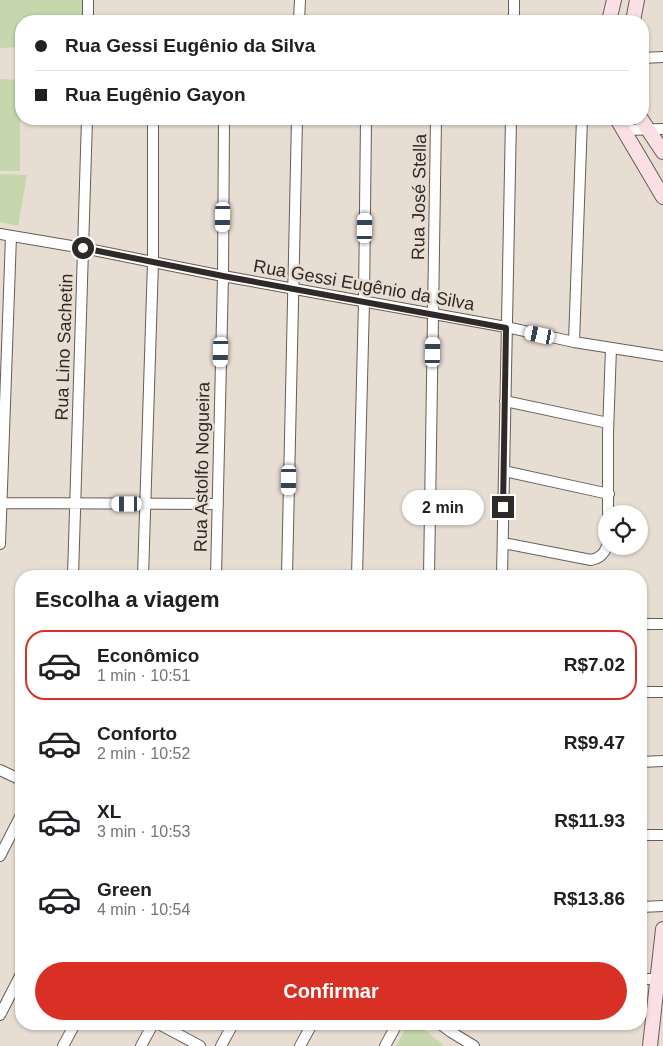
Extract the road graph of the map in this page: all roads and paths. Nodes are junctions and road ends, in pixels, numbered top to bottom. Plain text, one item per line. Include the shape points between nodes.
1 (88, 0) edge
2 (300, 0) edge
3 (514, 0) edge
4 (614, 0) edge
5 (637, 0) edge
6 (88, 15) edge
7 (299, 15) edge
8 (514, 15) edge
9 (610, 15) edge
10 (634, 15) edge
11 (663, 57) edge
12 (649, 58) edge
13 (87, 125) edge
14 (153, 125) edge
15 (224, 125) edge
16 (297, 125) edge
17 (366, 125) edge
18 (436, 125) edge
19 (511, 125) edge
20 (582, 125) edge
21 (621, 125) edge
22 (645, 125) edge
23 (647, 125) edge
24 (663, 130) edge
25 (663, 152) edge
26 (663, 197) edge
27 (0, 234) edge
28 (11, 236) junction
29 (83, 248) junction
30 (153, 262) junction
31 (223, 276) junction
32 (294, 289) junction
33 (364, 302) junction
34 (433, 315) junction
35 (506, 328) junction
36 (574, 342) junction
37 (611, 348) junction
38 (663, 356) edge
39 (505, 400) junction
40 (608, 423) junction
41 (504, 471) junction
42 (609, 494) junction
43 (0, 502) edge
44 (74, 504) junction
45 (145, 504) junction
46 (218, 504) junction
47 (608, 505) edge
48 (503, 543) junction
49 (0, 544) edge
50 (602, 555) edge
51 (73, 570) edge
52 (143, 570) edge
53 (216, 570) edge
54 (287, 570) edge
55 (357, 570) edge
56 (429, 570) edge
57 (502, 570) edge
58 (647, 624) edge
59 (663, 624) edge
60 (647, 692) edge
61 (663, 692) edge
62 (663, 761) edge
63 (647, 762) edge
64 (0, 770) edge
65 (15, 777) edge
66 (15, 827) edge
67 (647, 835) edge
68 (663, 835) edge
69 (0, 856) edge
70 (663, 906) edge
71 (647, 907) edge
72 (663, 929) edge
73 (647, 979) edge
74 (657, 979) junction
75 (15, 985) edge
76 (0, 1014) edge
77 (72, 1030) edge
78 (150, 1030) edge
79 (170, 1030) edge
80 (229, 1030) edge
81 (309, 1030) edge
82 (393, 1030) edge
83 (448, 1030) edge
84 (63, 1046) edge
85 (141, 1046) edge
86 (200, 1046) edge
87 (220, 1046) edge
88 (300, 1046) edge
89 (384, 1046) edge
90 (474, 1046) edge
91 (650, 1046) edge

1 - 6 street
2 - 7 street
3 - 8 street
4 - 9 main road
5 - 10 main road
11 - 12 street
13 - 29 street, Rua Lino Sachetin
14 - 30 street
15 - 31 street, Rua Astolfo Nogueira
16 - 32 street
17 - 33 street
18 - 34 street, Rua José Stella
19 - 35 street
20 - 36 street
21 - 26 main road
22 - 25 main road
23 - 24 street
27 - 28 street, Rua Gessi Eugênio da Silva
28 - 29 street, Rua Gessi Eugênio da Silva
28 - 43 street
29 - 30 street, Rua Gessi Eugênio da Silva
29 - 44 street, Rua Lino Sachetin
30 - 31 street, Rua Gessi Eugênio da Silva
30 - 45 street
31 - 32 street, Rua Gessi Eugênio da Silva
31 - 46 street, Rua Astolfo Nogueira
32 - 33 street, Rua Gessi Eugênio da Silva
32 - 54 street
33 - 34 street, Rua Gessi Eugênio da Silva
33 - 55 street
34 - 35 street, Rua Gessi Eugênio da Silva
34 - 56 street, Rua José Stella
35 - 36 street, Rua Gessi Eugênio da Silva
35 - 39 street
36 - 37 street, Rua Gessi Eugênio da Silva
37 - 38 street, Rua Gessi Eugênio da Silva
37 - 40 street
39 - 40 street
39 - 41 street
40 - 42 street
41 - 42 street
41 - 48 street
42 - 47 street
43 - 44 street
43 - 49 street
44 - 45 street
44 - 51 street, Rua Lino Sachetin
45 - 46 street
45 - 52 street
46 - 53 street, Rua Astolfo Nogueira
48 - 50 street via 591,560
48 - 57 street
58 - 59 street
60 - 61 street
62 - 63 street
64 - 65 street
66 - 69 street
67 - 68 street
70 - 71 street
72 - 74 main road
73 - 74 street
74 - 91 main road
75 - 76 street
77 - 84 street
78 - 85 street
79 - 86 street
80 - 87 street
81 - 88 street
82 - 89 street
83 - 90 street

